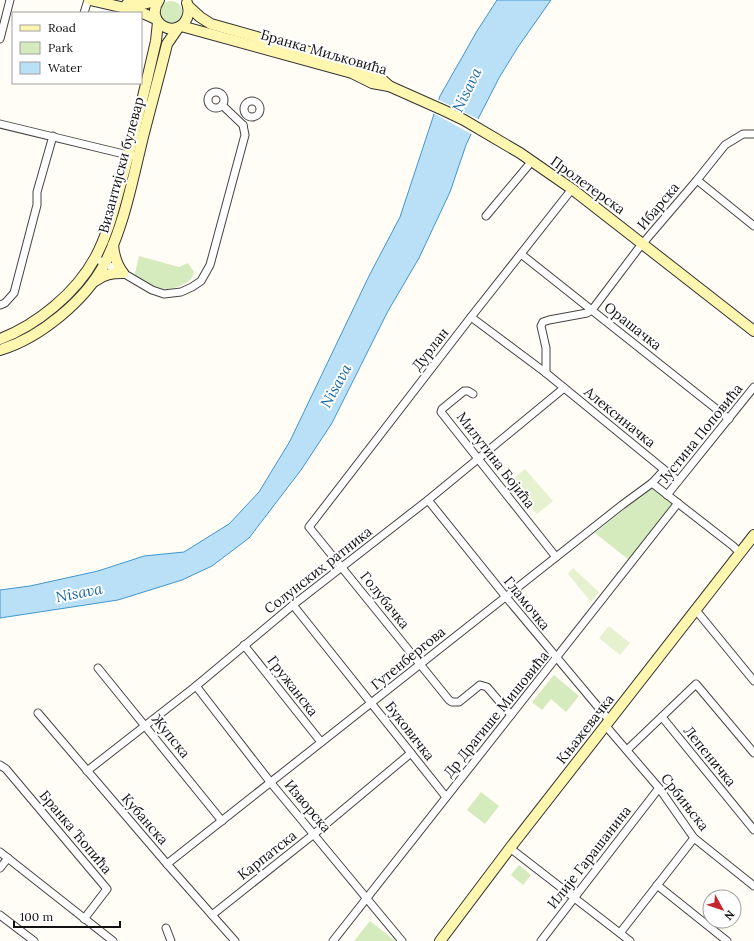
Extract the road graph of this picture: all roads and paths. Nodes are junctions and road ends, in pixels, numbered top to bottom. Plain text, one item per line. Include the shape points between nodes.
1 (10, 0) edge
2 (89, 0) edge
3 (158, 0) edge
4 (186, 2) edge
5 (111, 4) junction
6 (84, 12) edge
7 (140, 12) edge
8 (142, 13) edge
9 (157, 21) junction
10 (179, 27) junction
11 (0, 39) edge
12 (389, 86) junction
13 (222, 105) dead end
14 (248, 117) dead end
15 (0, 124) edge
16 (243, 125) junction
17 (754, 134) edge
18 (53, 136) junction
19 (134, 156) junction
20 (532, 161) junction
21 (697, 180) junction
22 (572, 189) junction
23 (486, 216) dead end
24 (754, 226) edge
25 (113, 244) junction
26 (643, 244) junction
27 (521, 254) junction
28 (95, 258) junction
29 (105, 264) junction
30 (123, 273) junction
31 (90, 285) junction
32 (0, 305) edge
33 (592, 310) junction
34 (471, 317) junction
35 (754, 331) edge
36 (0, 339) edge
37 (0, 350) edge
38 (546, 373) junction
39 (754, 387) edge
40 (564, 388) junction
41 (473, 394) dead end
42 (729, 419) junction
43 (478, 459) junction
44 (664, 470) junction
45 (678, 481) junction
46 (652, 483) junction
47 (667, 495) junction
48 (428, 500) junction
49 (678, 503) junction
50 (309, 527) joint
51 (754, 535) edge
52 (740, 553) junction
53 (556, 557) junction
54 (342, 567) junction
55 (506, 597) junction
56 (293, 606) junction
57 (695, 609) junction
58 (244, 645) junction
59 (556, 658) junction
60 (420, 664) junction
61 (98, 668) dead end
62 (754, 681) edge
63 (196, 686) junction
64 (372, 704) junction
65 (38, 713) dead end
66 (511, 715) junction
67 (662, 717) junction
68 (607, 723) junction
69 (145, 725) junction
70 (321, 742) junction
71 (627, 750) junction
72 (411, 753) junction
73 (754, 753) edge
74 (0, 765) edge
75 (87, 771) junction
76 (271, 783) junction
77 (659, 788) junction
78 (446, 797) junction
79 (222, 821) junction
80 (754, 830) edge
81 (314, 834) junction
82 (694, 838) junction
83 (510, 848) junction
84 (0, 852) edge
85 (8, 858) junction
86 (167, 864) junction
87 (0, 868) edge
88 (657, 886) junction
89 (754, 886) edge
90 (366, 898) junction
91 (574, 898) junction
92 (0, 915) edge
93 (212, 915) junction
94 (84, 919) junction
95 (166, 928) dead end
96 (620, 933) junction
97 (34, 941) edge
98 (113, 941) edge
99 (171, 941) edge
100 (234, 941) edge
101 (332, 941) edge
102 (402, 941) edge
103 (440, 941) edge
104 (540, 941) edge
105 (630, 941) edge
106 (727, 941) edge

1 - 11 street
2 - 5 street
2 - 6 street
3 - 5 street via 140,5
3 - 9 street, Византијски булевар via 154,9
4 - 10 street, Византијски булевар via 188,17
4 - 12 street, Бранка Миљковића via 200,17 211,24 369,71
5 - 7 street
8 - 9 street
9 - 10 street, Бранка Миљковића via 169,29
9 - 19 street, Византијски булевар via 156,41
10 - 12 street, Бранка Миљковића via 352,73 372,83
10 - 19 street, Византијски булевар via 167,46
12 - 20 street, Пролетерска via 464,120
13 - 16 street
14 - 16 street
15 - 18 street
16 - 30 street via 245,135 210,265 201,281 186,290 164,294
17 - 21 street, Ибарска via 743,134 725,145
18 - 19 street
18 - 32 street via 37,192 37,205 14,293
19 - 25 street, Византијски булевар via 120,227
19 - 28 street, Византијски булевар
20 - 22 street, Пролетерска
20 - 23 street
21 - 24 street
21 - 26 street, Ибарска
22 - 26 street, Пролетерска
22 - 27 street, Дурлан
25 - 29 street, Византијски булевар
25 - 30 street via 117,265
26 - 33 street, Ибарска
26 - 35 street, Пролетерска
27 - 33 street, Орашачка
27 - 34 street, Дурлан
28 - 29 street
28 - 36 street, Византијски булевар via 64,298 43,316 20,331
29 - 30 street
29 - 31 street, Византијски булевар
30 - 31 street via 108,274
31 - 37 street, Византијски булевар via 49,325
33 - 38 street via 543,322 541,326 546,348
33 - 42 street, Орашачка
34 - 38 street, Алексиначка
34 - 50 street, Дурлан
38 - 40 street, Алексиначка
39 - 42 street, Јустина Поповића
40 - 43 street, Солунских ратника
40 - 44 street, Алексиначка
41 - 43 street, Милутина Бојића via 464,391 441,412
42 - 45 street, Јустина Поповића
43 - 48 street, Солунских ратника
43 - 53 street, Милутина Бојића
44 - 45 street, Алексиначка
44 - 46 street, Гутенбергова
45 - 47 street, Јустина Поповића
46 - 47 street
46 - 53 street, Гутенбергова
47 - 49 street
48 - 54 street, Солунских ратника
48 - 55 street, Гламочка
49 - 52 street
49 - 59 street, Др Драгише Мишовића
50 - 54 street, Голубачка
51 - 52 street, Књажевачка
52 - 57 street, Књажевачка
53 - 55 street, Гутенбергова
54 - 56 street, Солунских ратника
54 - 60 street, Голубачка
55 - 59 street, Гламочка
55 - 60 street, Гутенбергова
56 - 58 street, Солунских ратника
56 - 64 street, Буковичка
57 - 62 street
57 - 68 street, Књажевачка
58 - 63 street, Солунских ратника
58 - 70 street, Гружанска
59 - 66 street, Др Драгише Мишовића
59 - 68 street, Гламочка
60 - 64 street, Гутенбергова
60 - 66 street, Голубачка via 452,702 459,702 480,685 487,687
61 - 69 street, Жупска
63 - 69 street, Солунских ратника
63 - 76 street, Изворска
64 - 70 street, Гутенбергова
64 - 72 street, Буковичка
65 - 75 street, Кубанска
66 - 78 street, Др Драгише Мишовића
67 - 71 street
67 - 73 street via 696,684
67 - 80 street, Лепеничка
68 - 71 street, Србињска
68 - 83 street, Књажевачка
69 - 75 street, Солунских ратника
69 - 79 street, Жупска
70 - 76 street, Гутенбергова
71 - 77 street, Србињска
72 - 78 street, Буковичка
72 - 81 street, Карпатска
74 - 94 street, Бранка Ћопића via 107,889
75 - 86 street, Кубанска
76 - 79 street, Гутенбергова
76 - 81 street, Изворска
77 - 82 street, Србињска
77 - 91 street, Илије Гарашанина
78 - 90 street, Др Драгише Мишовића
79 - 86 street, Гутенбергова
81 - 90 street, Изворска
81 - 93 street, Карпатска
82 - 88 street
82 - 89 street, Србињска
83 - 91 street
83 - 103 street, Књажевачка
84 - 85 street
85 - 87 street
85 - 94 street
86 - 93 street, Кубанска
88 - 96 street
88 - 106 street
90 - 101 street, Др Драгише Мишовића
90 - 102 street, Изворска
91 - 96 street
91 - 104 street, Илије Гарашанина
92 - 97 street
93 - 100 street, Кубанска
94 - 98 street
95 - 99 street
96 - 105 street

